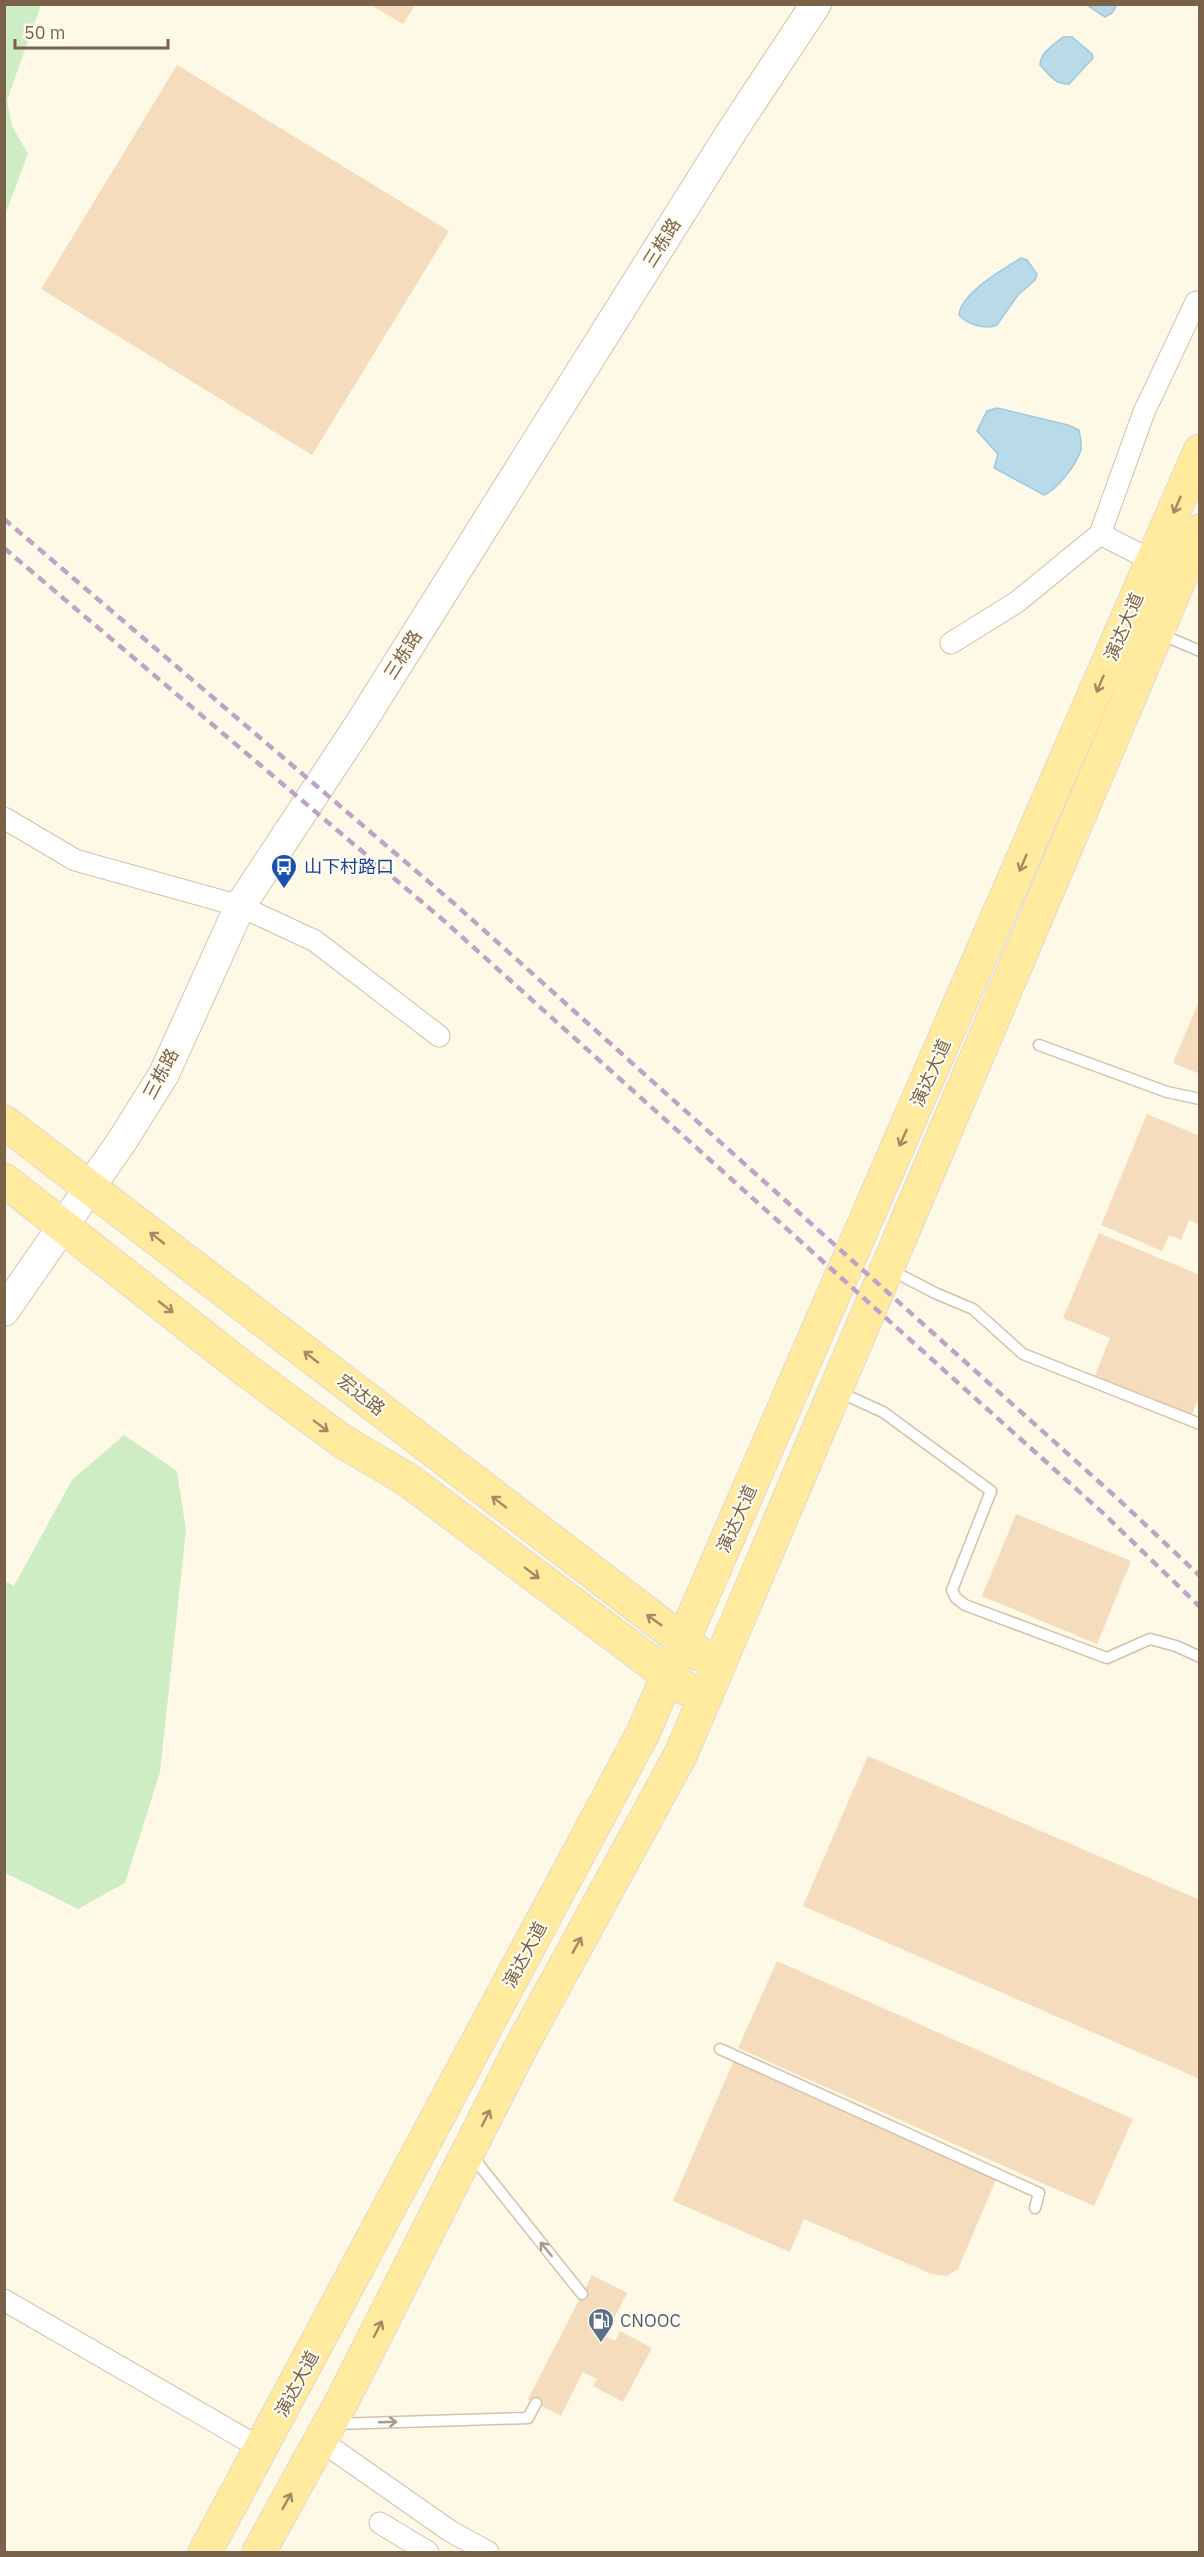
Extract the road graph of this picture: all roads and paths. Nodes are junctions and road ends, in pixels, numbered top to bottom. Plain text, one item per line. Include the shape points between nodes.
1 (816, 4) edge
2 (1196, 302) dead end
3 (1200, 451) edge
4 (1200, 531) edge
5 (1100, 534) junction
6 (1153, 561) junction
7 (1156, 633) junction
8 (951, 643) dead end
9 (1200, 651) edge
10 (4, 818) edge
11 (240, 906) junction
12 (439, 1036) dead end
13 (1039, 1045) dead end
14 (1200, 1099) edge
15 (4, 1122) edge
16 (4, 1180) edge
17 (90, 1187) junction
18 (63, 1227) junction
19 (888, 1268) junction
20 (4, 1311) edge
21 (836, 1391) junction
22 (1200, 1424) edge
23 (683, 1642) junction
24 (1200, 1657) edge
25 (718, 1667) junction
26 (668, 1676) junction
27 (704, 1702) junction
28 (720, 2049) dead end
29 (469, 2151) junction
30 (1035, 2208) dead end
31 (582, 2294) dead end
32 (4, 2300) edge
33 (536, 2403) dead end
34 (325, 2432) junction
35 (262, 2449) junction
36 (380, 2523) dead end
37 (426, 2552) edge
38 (205, 2553) edge
39 (259, 2553) edge
40 (489, 2553) edge

1 - 11 main road, 三栋路 via 732,130 360,724
2 - 5 street via 1144,412
3 -> 6 main road, 演达大道
4 - 7 main road, 演达大道
5 - 6 street
5 - 8 street via 1017,602
6 -> 23 main road, 演达大道
7 - 9 lane
7 - 19 main road, 演达大道
10 - 11 street via 75,860
11 - 12 street via 315,941
11 - 17 main road, 三栋路 via 164,1074
13 - 14 lane via 1167,1092
15 - 17 main road, 宏达路
16 - 18 main road
17 - 18 main road, 三栋路
23 -> 17 main road, 宏达路
18 - 20 main road, 三栋路
18 -> 26 main road via 313,1420 408,1479
19 - 21 main road, 演达大道
19 - 22 lane via 973,1309 1023,1354
21 - 24 lane via 883,1412 991,1491 952,1590 965,1605 1107,1658 1150,1639
21 - 25 main road, 演达大道
23 - 25 main road, 宏达路
23 - 26 main road, 演达大道
25 - 27 main road, 演达大道
26 - 27 main road
26 - 35 main road, 演达大道 via 601,1814
29 -> 27 main road, 演达大道 via 522,2045 681,1754
28 - 30 lane via 1039,2193
31 -> 29 lane
34 -> 29 main road, 演达大道
32 - 35 street
34 -> 33 lane via 528,2418
39 -> 34 main road, 演达大道
34 - 40 street via 450,2531
35 - 38 main road, 演达大道
36 - 37 street

